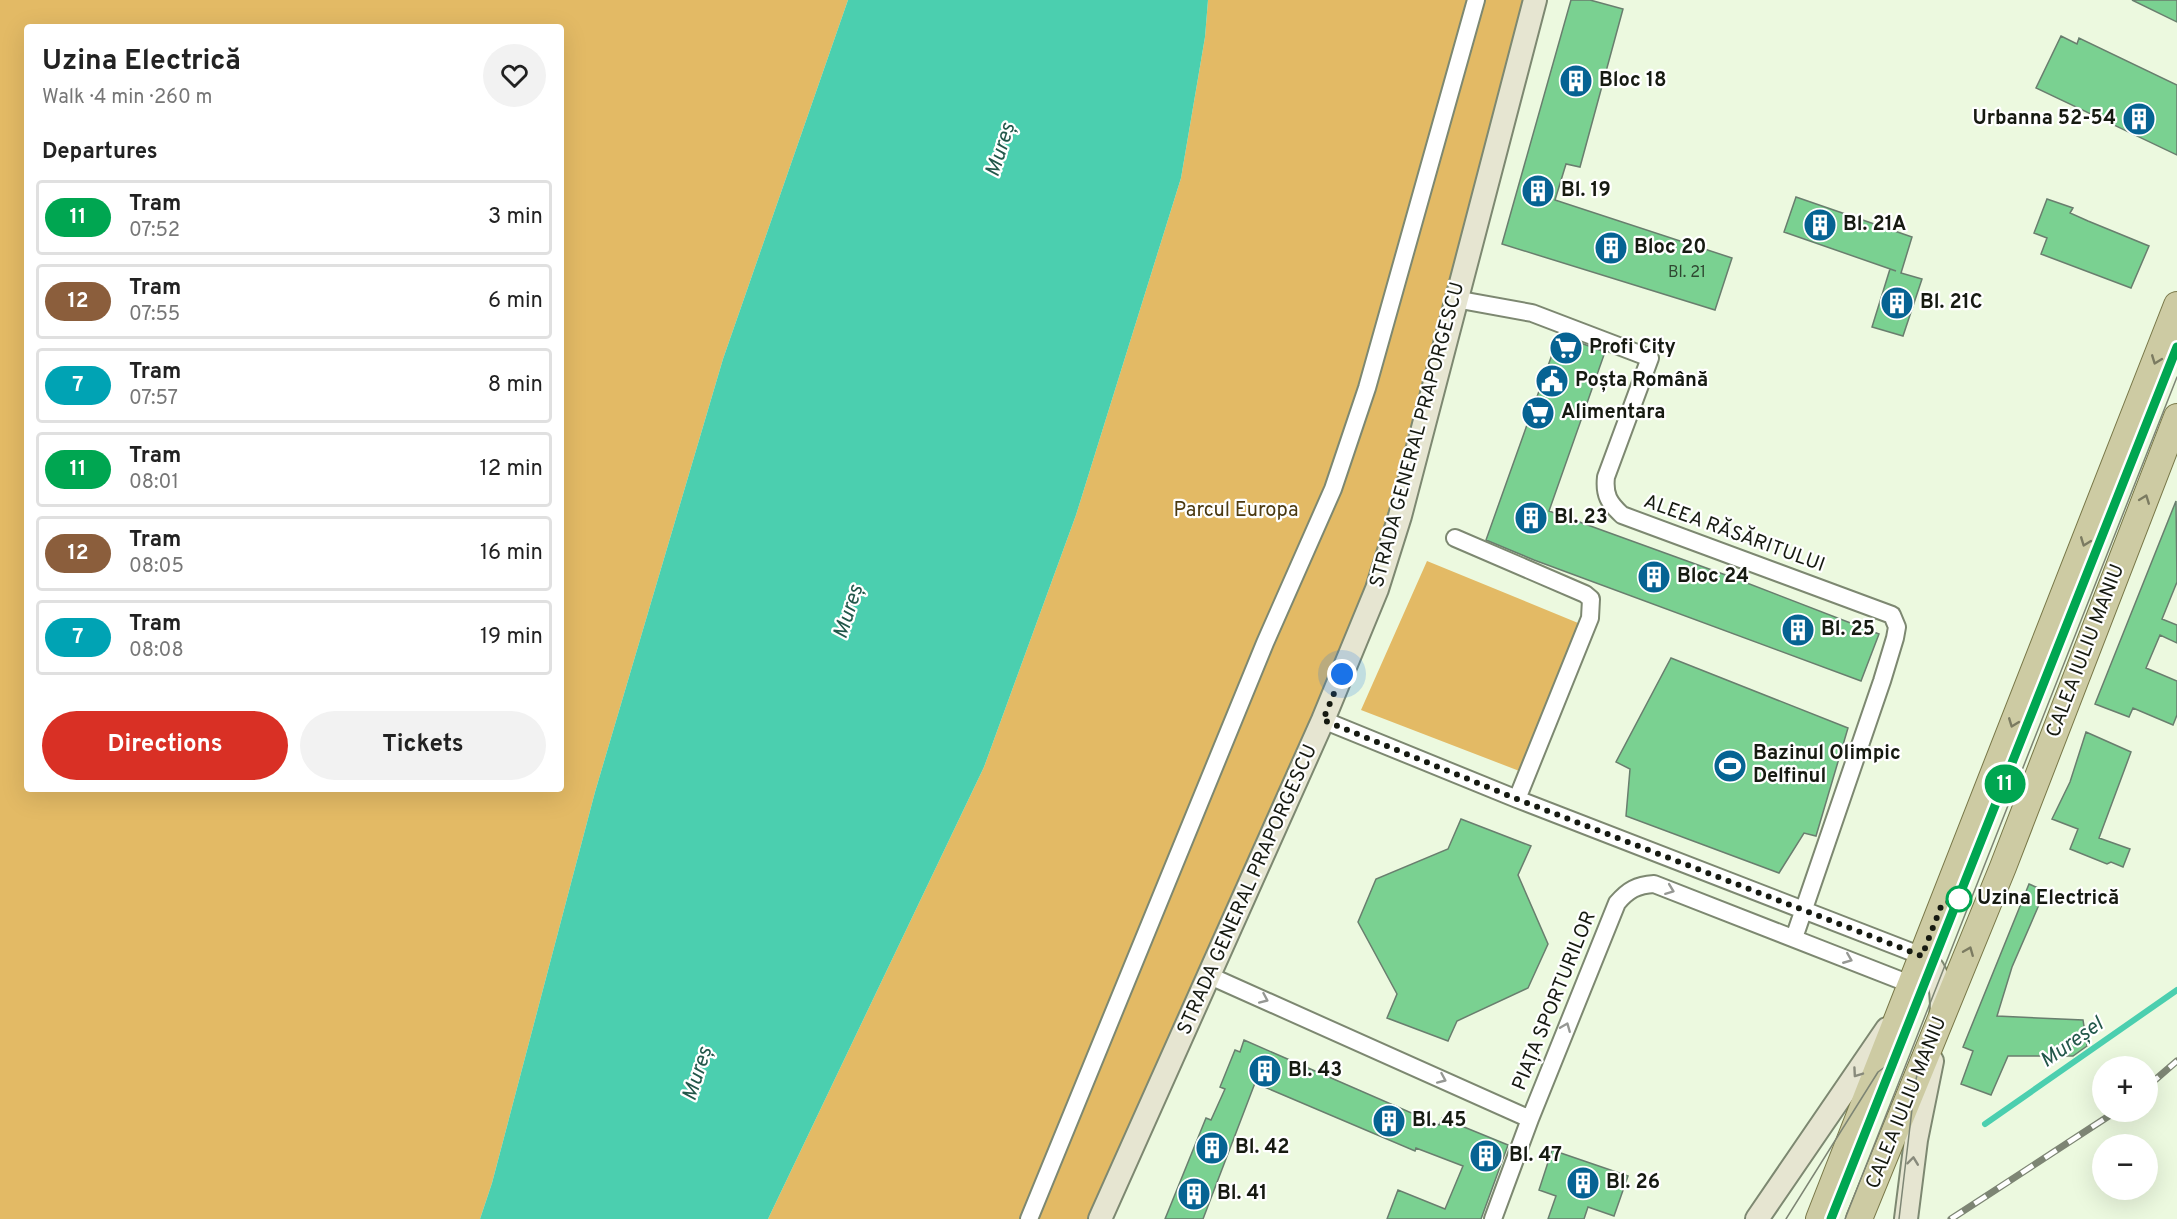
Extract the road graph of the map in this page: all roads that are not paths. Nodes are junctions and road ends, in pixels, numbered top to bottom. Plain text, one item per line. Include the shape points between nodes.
1 (1476, 0) edge
2 (1535, 0) edge
3 (1455, 299) junction
4 (2177, 306) edge
5 (2177, 417) edge
6 (1455, 537) dead end
7 (1323, 720) junction
8 (1517, 799) junction
9 (1804, 910) junction
10 (1794, 938) junction
11 (1922, 956) junction
12 (1210, 976) junction
13 (1911, 984) junction
14 (1902, 1008) junction
15 (1940, 1021) junction
16 (1530, 1119) junction
17 (1029, 1219) edge
18 (1100, 1219) edge
19 (1493, 1219) edge
20 (1757, 1219) edge
21 (1819, 1219) edge
22 (1859, 1219) edge
23 (1906, 1219) edge

1 - 17 street via 1367,388 1333,489 1265,643
2 - 3 street, STRADA GENERAL PRAPORGESCU
3 - 7 street, STRADA GENERAL PRAPORGESCU via 1400,516 1377,589
3 - 9 street, ALEEA RĂSĂRITULUI via 1532,313 1650,358 1606,477 1605,492 1622,515 1892,615 1896,621 1882,681
4 -> 11 main road, CALEA IULIU MANIU
15 -> 5 main road, CALEA IULIU MANIU
6 - 8 street via 1585,594 1593,607
7 - 8 street
7 - 12 street, STRADA GENERAL PRAPORGESCU
8 - 9 street
9 - 10 street
9 - 11 street
10 -> 13 street, PIAȚA SPORTURILOR
16 -> 10 street, PIAȚA SPORTURILOR via 1617,903 1627,891 1640,885 1654,885
11 - 13 main road, CALEA IULIU MANIU
11 - 15 street via 1940,981
12 -> 16 street, PIAȚA SPORTURILOR
12 - 18 street, STRADA GENERAL PRAPORGESCU
13 - 14 main road, CALEA IULIU MANIU
14 -> 20 street
14 - 21 main road, CALEA IULIU MANIU
15 - 22 main road, CALEA IULIU MANIU
23 -> 15 street via 1916,1140
16 - 19 street

